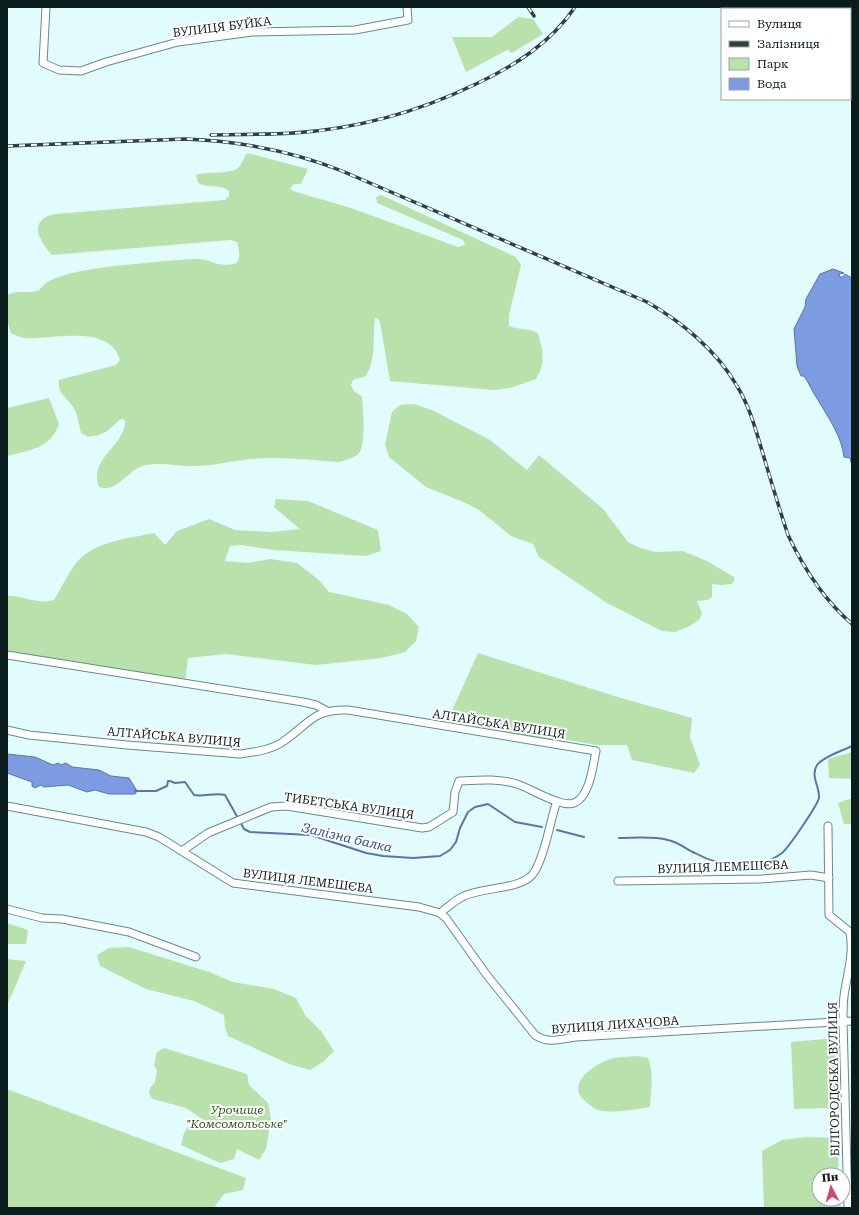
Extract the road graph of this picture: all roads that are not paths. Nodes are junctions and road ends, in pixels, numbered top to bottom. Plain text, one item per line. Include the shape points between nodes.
1 (46, 7) edge
2 (407, 7) edge
3 (7, 655) edge
4 (327, 711) junction
5 (7, 730) edge
6 (596, 751) joint
7 (556, 801) junction
8 (7, 806) edge
9 (828, 826) dead end
10 (182, 851) junction
11 (828, 878) junction
12 (618, 881) dead end
13 (7, 909) edge
14 (440, 913) junction
15 (847, 926) edge
16 (196, 957) dead end
17 (842, 1021) junction
18 (852, 1021) edge
19 (848, 1208) edge

1 - 2 street, ВУЛИЦЯ БУЙКА via 43,63 59,70 81,71 178,42 252,32 355,30 408,20
3 - 4 street, АЛТАЙСЬКА ВУЛИЦЯ via 303,702
4 - 5 street, АЛТАЙСЬКА ВУЛИЦЯ via 317,714 283,742 258,752 240,754 29,735
4 - 6 street, АЛТАЙСЬКА ВУЛИЦЯ via 348,710
6 - 7 street, ТИБЕТСЬКА ВУЛИЦЯ via 588,784 579,800 567,804
7 - 10 street, ТИБЕТСЬКА ВУЛИЦЯ via 516,783 488,779 459,781 453,812 429,827 422,828 287,806 271,807 208,833
7 - 14 street via 544,851 535,872 525,881 514,885 483,889 462,897
8 - 10 street, ВУЛИЦЯ ЛЕМЕШЄВА via 146,832
9 - 11 street
10 - 14 street, ВУЛИЦЯ ЛЕМЕШЄВА via 233,883 420,907
11 - 12 street, ВУЛИЦЯ ЛЕМЕШЄВА via 811,875 761,879
11 - 15 street via 830,915
13 - 16 street via 42,918 62,919 130,932
14 - 17 street, ВУЛИЦЯ ЛИХАЧОВА via 486,974 535,1034 543,1040
15 - 17 street, БІЛГОРОДСЬКА ВУЛИЦЯ via 852,953
17 - 18 street, ВУЛИЦЯ ЛИХАЧОВА
17 - 19 street, БІЛГОРОДСЬКА ВУЛИЦЯ

